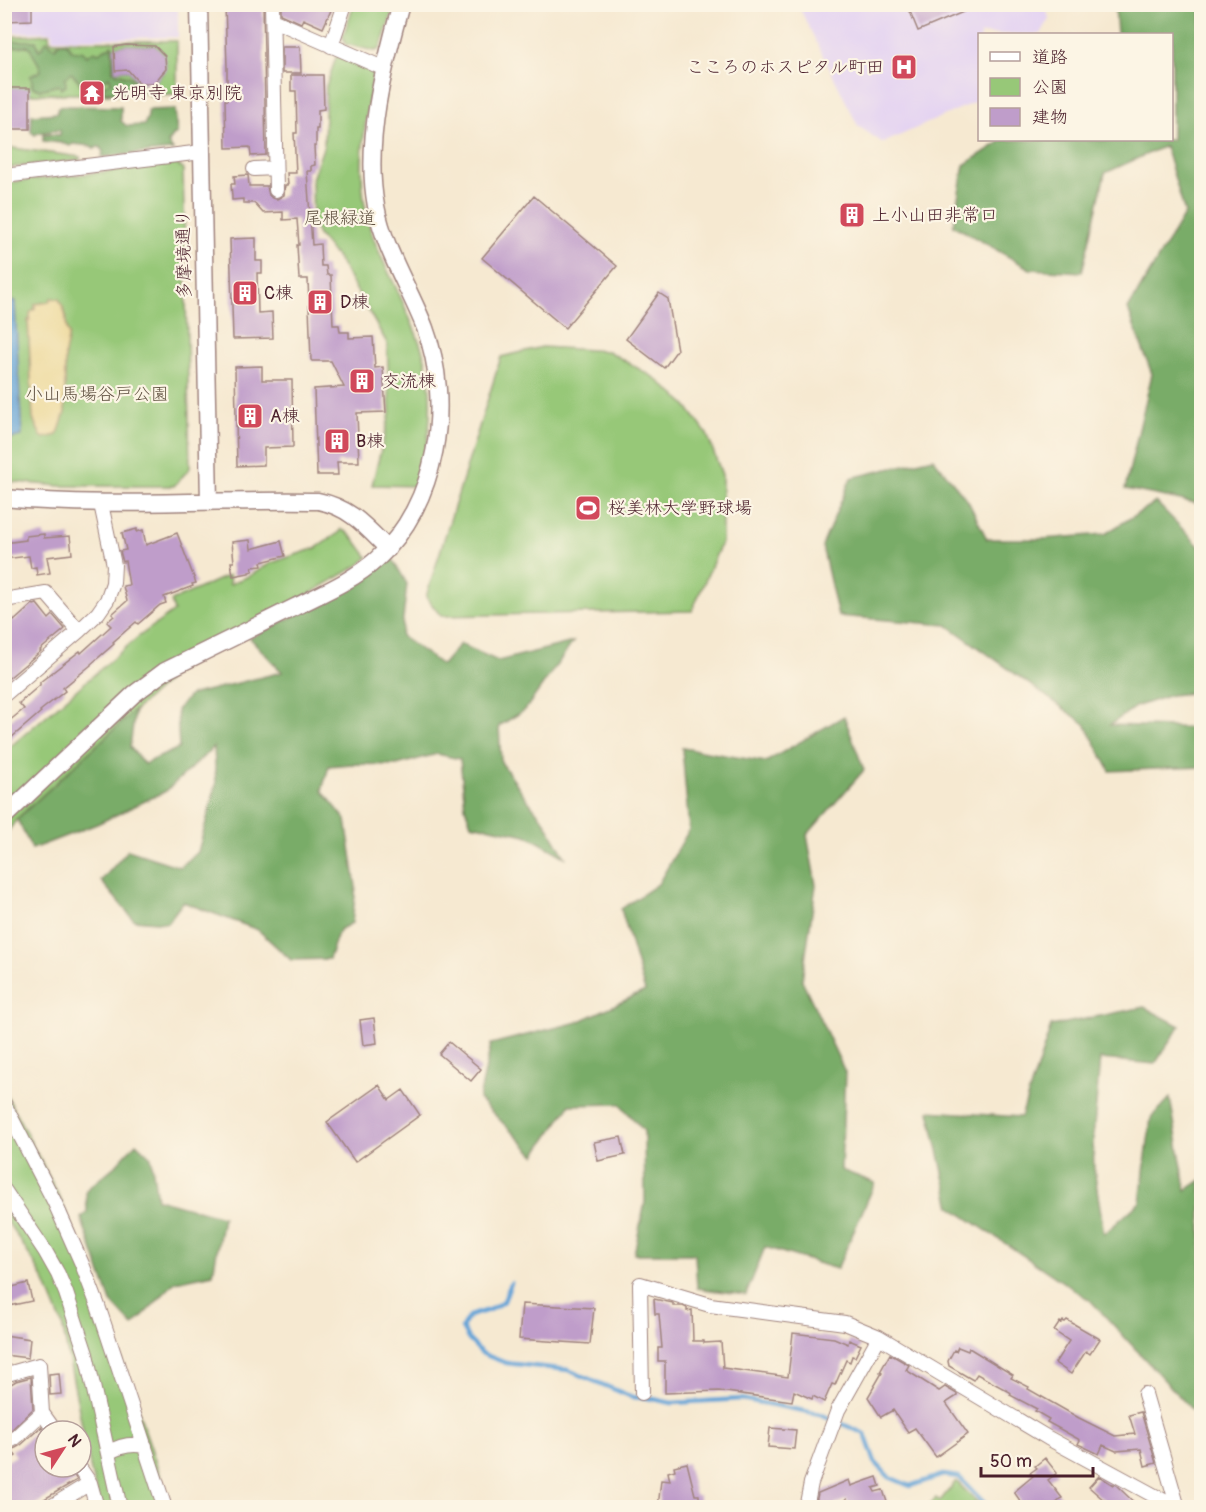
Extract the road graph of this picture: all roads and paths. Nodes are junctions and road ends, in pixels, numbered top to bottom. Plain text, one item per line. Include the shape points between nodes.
1 (199, 4) edge
2 (272, 4) edge
3 (345, 4) edge
4 (401, 4) edge
5 (273, 20) junction
6 (331, 46) junction
7 (385, 69) junction
8 (202, 152) junction
9 (254, 168) dead end
10 (275, 168) junction
11 (4, 176) edge
12 (276, 190) dead end
13 (4, 498) edge
14 (209, 502) junction
15 (101, 504) junction
16 (388, 549) junction
17 (4, 600) edge
18 (79, 631) junction
19 (4, 695) edge
20 (4, 817) edge
21 (4, 1104) edge
22 (4, 1190) edge
23 (82, 1264) junction
24 (58, 1274) junction
25 (879, 1337) junction
26 (4, 1375) edge
27 (642, 1393) dead end
28 (1145, 1394) dead end
29 (42, 1413) junction
30 (46, 1419) edge
31 (4, 1444) edge
32 (145, 1446) junction
33 (108, 1453) junction
34 (88, 1479) edge
35 (90, 1483) junction
36 (49, 1508) edge
37 (97, 1508) edge
38 (120, 1508) edge
39 (165, 1508) edge
40 (806, 1508) edge
41 (1178, 1508) edge

1 - 8 street, 多摩境通り
2 - 5 street
3 - 6 street
4 - 7 street
5 - 6 street
5 - 10 street
6 - 7 street
7 - 16 street via 373,145 376,206 388,246 430,342 438,396 436,446 430,474 414,510
8 - 11 street
8 - 14 street, 多摩境通り
9 - 10 street
10 - 12 street
13 - 15 street
14 - 15 street
14 - 16 street via 331,503 349,512
15 - 18 street via 114,565 113,583 98,613
16 - 20 street via 339,585 153,678
17 - 18 street via 46,593
18 - 19 street
21 - 23 street
22 - 24 street
23 - 24 street via 72,1272
23 - 32 street
24 - 33 street via 86,1354
25 - 27 street via 845,1323 710,1305 640,1284
25 - 40 street via 838,1410 811,1483
25 - 41 street via 1048,1438
26 - 29 street via 39,1365
28 - 41 street
29 - 30 street
29 - 31 street
32 - 33 street via 129,1445
32 - 39 street
33 - 38 street
34 - 35 street
35 - 36 street
35 - 37 street

